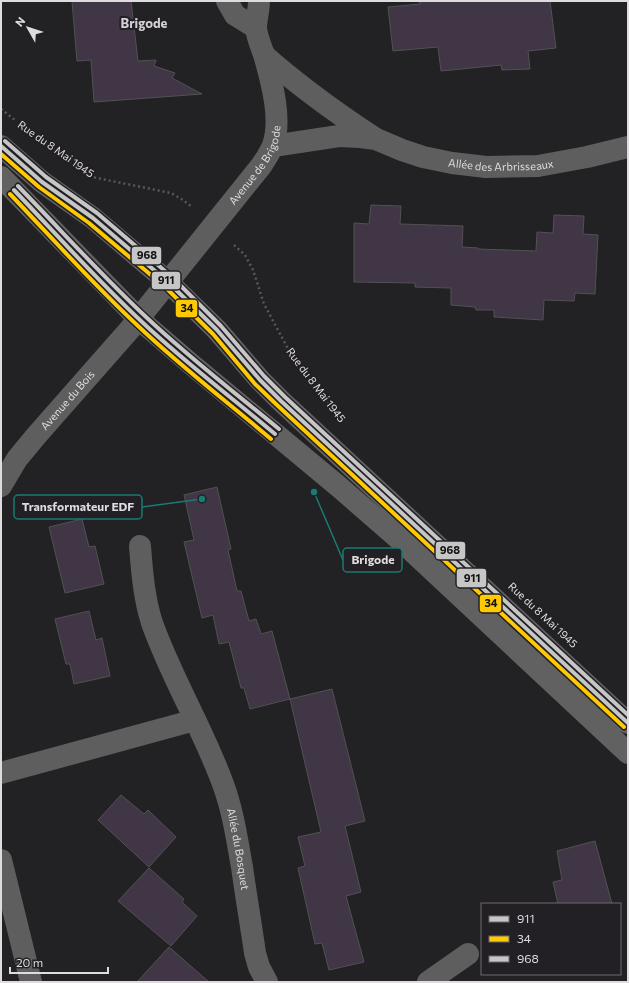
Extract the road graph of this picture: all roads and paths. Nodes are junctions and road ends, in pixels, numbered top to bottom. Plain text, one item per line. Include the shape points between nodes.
1 (227, 1) edge
2 (259, 1) edge
3 (256, 28) junction
4 (265, 56) junction
5 (1, 109) edge
6 (17, 122) dead end
7 (28, 130) dead end
8 (376, 139) junction
9 (1, 146) edge
10 (273, 146) junction
11 (628, 147) edge
12 (1, 177) edge
13 (213, 226) junction
14 (168, 282) junction
15 (139, 319) junction
16 (332, 408) dead end
17 (1, 486) edge
18 (140, 546) dead end
19 (195, 720) junction
20 (628, 723) edge
21 (628, 753) edge
22 (1, 773) edge
23 (1, 860) edge
24 (6, 899) edge
25 (468, 954) dead end
26 (30, 982) edge
27 (267, 982) edge
28 (428, 982) edge

1 - 3 street via 235,14
2 - 3 street, Avenue de Brigode
3 - 4 street, Avenue de Brigode
4 - 8 street, Allée des Arbrisseaux via 322,103
4 - 10 street, Avenue de Brigode via 276,113
5 - 6 path, Rue du 8 Mai 1945
7 - 13 path, Rue du 8 Mai 1945 via 92,177 171,193
8 - 10 street, Allée des Arbrisseaux via 339,136
8 - 11 street, Allée des Arbrisseaux via 423,157 486,167 538,166
9 - 14 main road, Rue du 8 Mai 1945 via 42,182 111,233
10 - 13 street, Avenue de Brigode via 261,166
12 - 15 main road
13 - 14 street, Avenue de Brigode
13 - 16 path, Rue du 8 Mai 1945 via 245,255 264,304 293,358
14 - 15 street
14 - 20 main road, Rue du 8 Mai 1945 via 281,401
15 - 17 street, Avenue du Bois via 36,436 17,459
15 - 21 main road via 394,535
18 - 19 street, Allée du Bosquet via 143,586 152,623
19 - 22 street
19 - 27 street, Allée du Bosquet via 224,785 232,814 255,954
23 - 24 street
24 - 26 street
25 - 28 street

